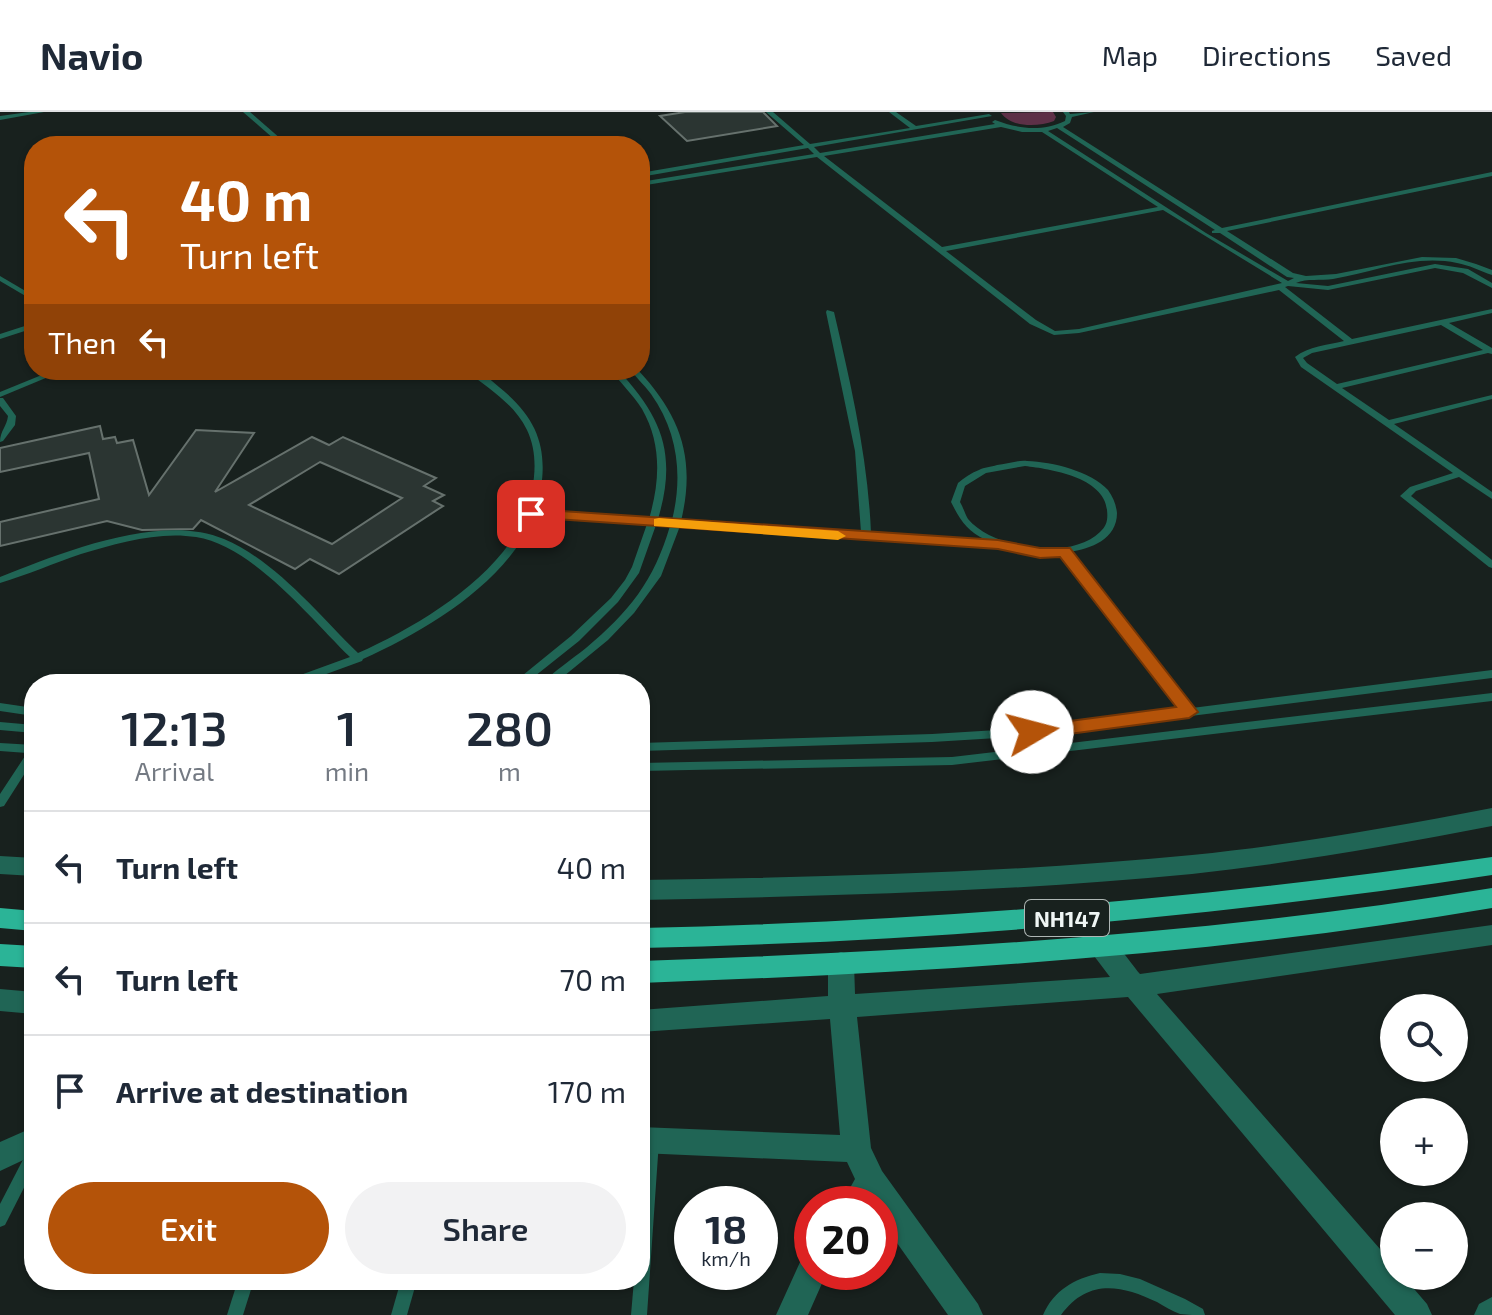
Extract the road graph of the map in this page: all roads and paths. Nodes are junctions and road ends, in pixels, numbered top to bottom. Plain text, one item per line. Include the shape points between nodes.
1 (41, 112) edge
2 (246, 112) edge
3 (769, 112) edge
4 (892, 112) edge
5 (1091, 112) edge
6 (990, 114) edge
7 (1068, 114) edge
8 (0, 118) edge
9 (1001, 125) junction
10 (1059, 127) junction
11 (916, 129) junction
12 (1043, 130) junction
13 (274, 136) edge
14 (809, 147) junction
15 (819, 155) junction
16 (650, 173) edge
17 (1492, 174) edge
18 (650, 182) edge
19 (1165, 208) junction
20 (1217, 231) junction
21 (1204, 234) junction
22 (943, 249) junction
23 (1444, 256) junction
24 (1446, 266) junction
25 (1492, 273) edge
26 (0, 278) edge
27 (1300, 278) junction
28 (1289, 284) junction
29 (1492, 286) edge
30 (1280, 287) junction
31 (24, 293) edge
32 (1492, 311) edge
33 (830, 312) dead end
34 (24, 321) edge
35 (1442, 322) junction
36 (0, 329) edge
37 (24, 329) edge
38 (0, 337) edge
39 (1350, 342) junction
40 (1491, 351) edge
41 (39, 380) edge
42 (486, 380) edge
43 (624, 380) edge
44 (644, 380) edge
45 (1335, 387) junction
46 (1492, 397) edge
47 (0, 398) edge
48 (1387, 423) junction
49 (0, 439) edge
50 (1460, 474) junction
51 (1492, 496) edge
52 (531, 514) junction
53 (653, 522) junction
54 (676, 524) junction
55 (866, 537) junction
56 (998, 544) junction
57 (1064, 552) junction
58 (1492, 565) edge
59 (0, 580) edge
60 (358, 659) junction
61 (316, 674) edge
62 (529, 674) edge
63 (561, 674) edge
64 (1492, 674) edge
65 (1492, 697) edge
66 (0, 707) edge
67 (24, 711) edge
68 (1189, 712) junction
69 (0, 726) edge
70 (24, 728) edge
71 (0, 747) edge
72 (650, 747) edge
73 (24, 748) edge
74 (24, 765) edge
75 (650, 767) edge
76 (0, 803) edge
77 (1492, 817) edge
78 (0, 865) edge
79 (24, 866) edge
80 (1492, 866) edge
81 (650, 890) edge
82 (1492, 898) edge
83 (0, 918) edge
84 (24, 920) edge
85 (1492, 935) edge
86 (650, 938) edge
87 (1098, 944) junction
88 (0, 955) edge
89 (24, 956) edge
90 (841, 963) junction
91 (650, 972) edge
92 (1133, 986) junction
93 (0, 1000) edge
94 (24, 1002) edge
95 (842, 1007) junction
96 (650, 1020) edge
97 (650, 1140) edge
98 (24, 1145) edge
99 (856, 1149) junction
100 (0, 1157) edge
101 (24, 1173) edge
102 (862, 1186) edge
103 (0, 1220) edge
104 (898, 1234) edge
105 (243, 1290) edge
106 (406, 1290) edge
107 (640, 1290) edge
108 (803, 1290) edge
109 (235, 1315) edge
110 (399, 1315) edge
111 (639, 1315) edge
112 (792, 1315) edge
113 (967, 1315) edge
114 (1051, 1315) edge
115 (1197, 1315) edge
116 (1416, 1315) edge

1 - 8 lane
2 - 13 lane
3 - 14 lane
4 - 11 lane
5 - 7 lane
6 - 9 lane
6 - 11 lane
7 - 10 lane via 1068,122
9 - 12 lane
9 - 15 lane
10 - 12 lane
10 - 20 lane
11 - 14 lane
12 - 19 lane
14 - 15 lane
14 - 16 lane
15 - 18 lane
15 - 22 lane
17 - 20 lane
19 - 21 lane
19 - 22 lane
20 - 21 lane
20 - 27 lane
21 - 28 lane
22 - 30 lane via 1054,333
23 - 24 lane
23 - 25 lane
23 - 27 lane via 1321,279
24 - 28 lane via 1328,288
24 - 29 lane
26 - 31 lane
27 - 28 lane
28 - 30 lane
30 - 39 lane
32 - 35 lane
33 - 55 lane via 864,473
34 - 36 lane
35 - 39 lane
35 - 40 lane
37 - 38 lane
39 - 45 lane via 1299,357
40 - 45 lane
41 - 47 lane
42 - 52 lane via 529,422 541,465
43 - 53 lane via 660,440 662,496
44 - 54 lane via 674,423 683,462 683,498
45 - 48 lane
46 - 48 lane
47 - 49 lane via 12,416
48 - 50 lane
50 - 51 lane
50 - 58 lane via 1405,496
52 - 53 lane
52 - 60 lane via 488,575 453,605
53 - 54 lane
53 - 62 lane via 626,586 588,627
54 - 55 lane
54 - 63 lane via 652,583 587,655
55 - 56 lane
56 - 57 lane
56 - 57 lane via 960,520 955,493 980,470 1050,465 1093,483 1114,511 1102,537
57 - 68 lane
59 - 60 lane via 79,551 152,535 215,539 255,562
60 - 61 lane
64 - 68 lane
65 - 75 lane via 952,761
66 - 67 lane
68 - 72 lane via 1032,732
69 - 70 lane
71 - 73 lane
74 - 76 lane
77 - 81 street via 1365,841 1150,868 836,887
78 - 79 street
80 - 86 highway, NH147 via 1101,916
82 - 87 highway, NH147 via 1312,925
83 - 84 highway
85 - 92 street
87 - 90 highway, NH147
87 - 92 street
88 - 89 highway
90 - 91 highway, NH147
90 - 95 street
92 - 95 street
92 - 116 street
93 - 94 street
95 - 96 street
95 - 99 street
97 - 99 street
98 - 100 street
99 - 102 street
101 - 103 lane
104 - 113 street
105 - 109 lane
106 - 110 lane
107 - 111 lane
108 - 112 street
114 - 115 lane via 1064,1296 1103,1279 1128,1281

